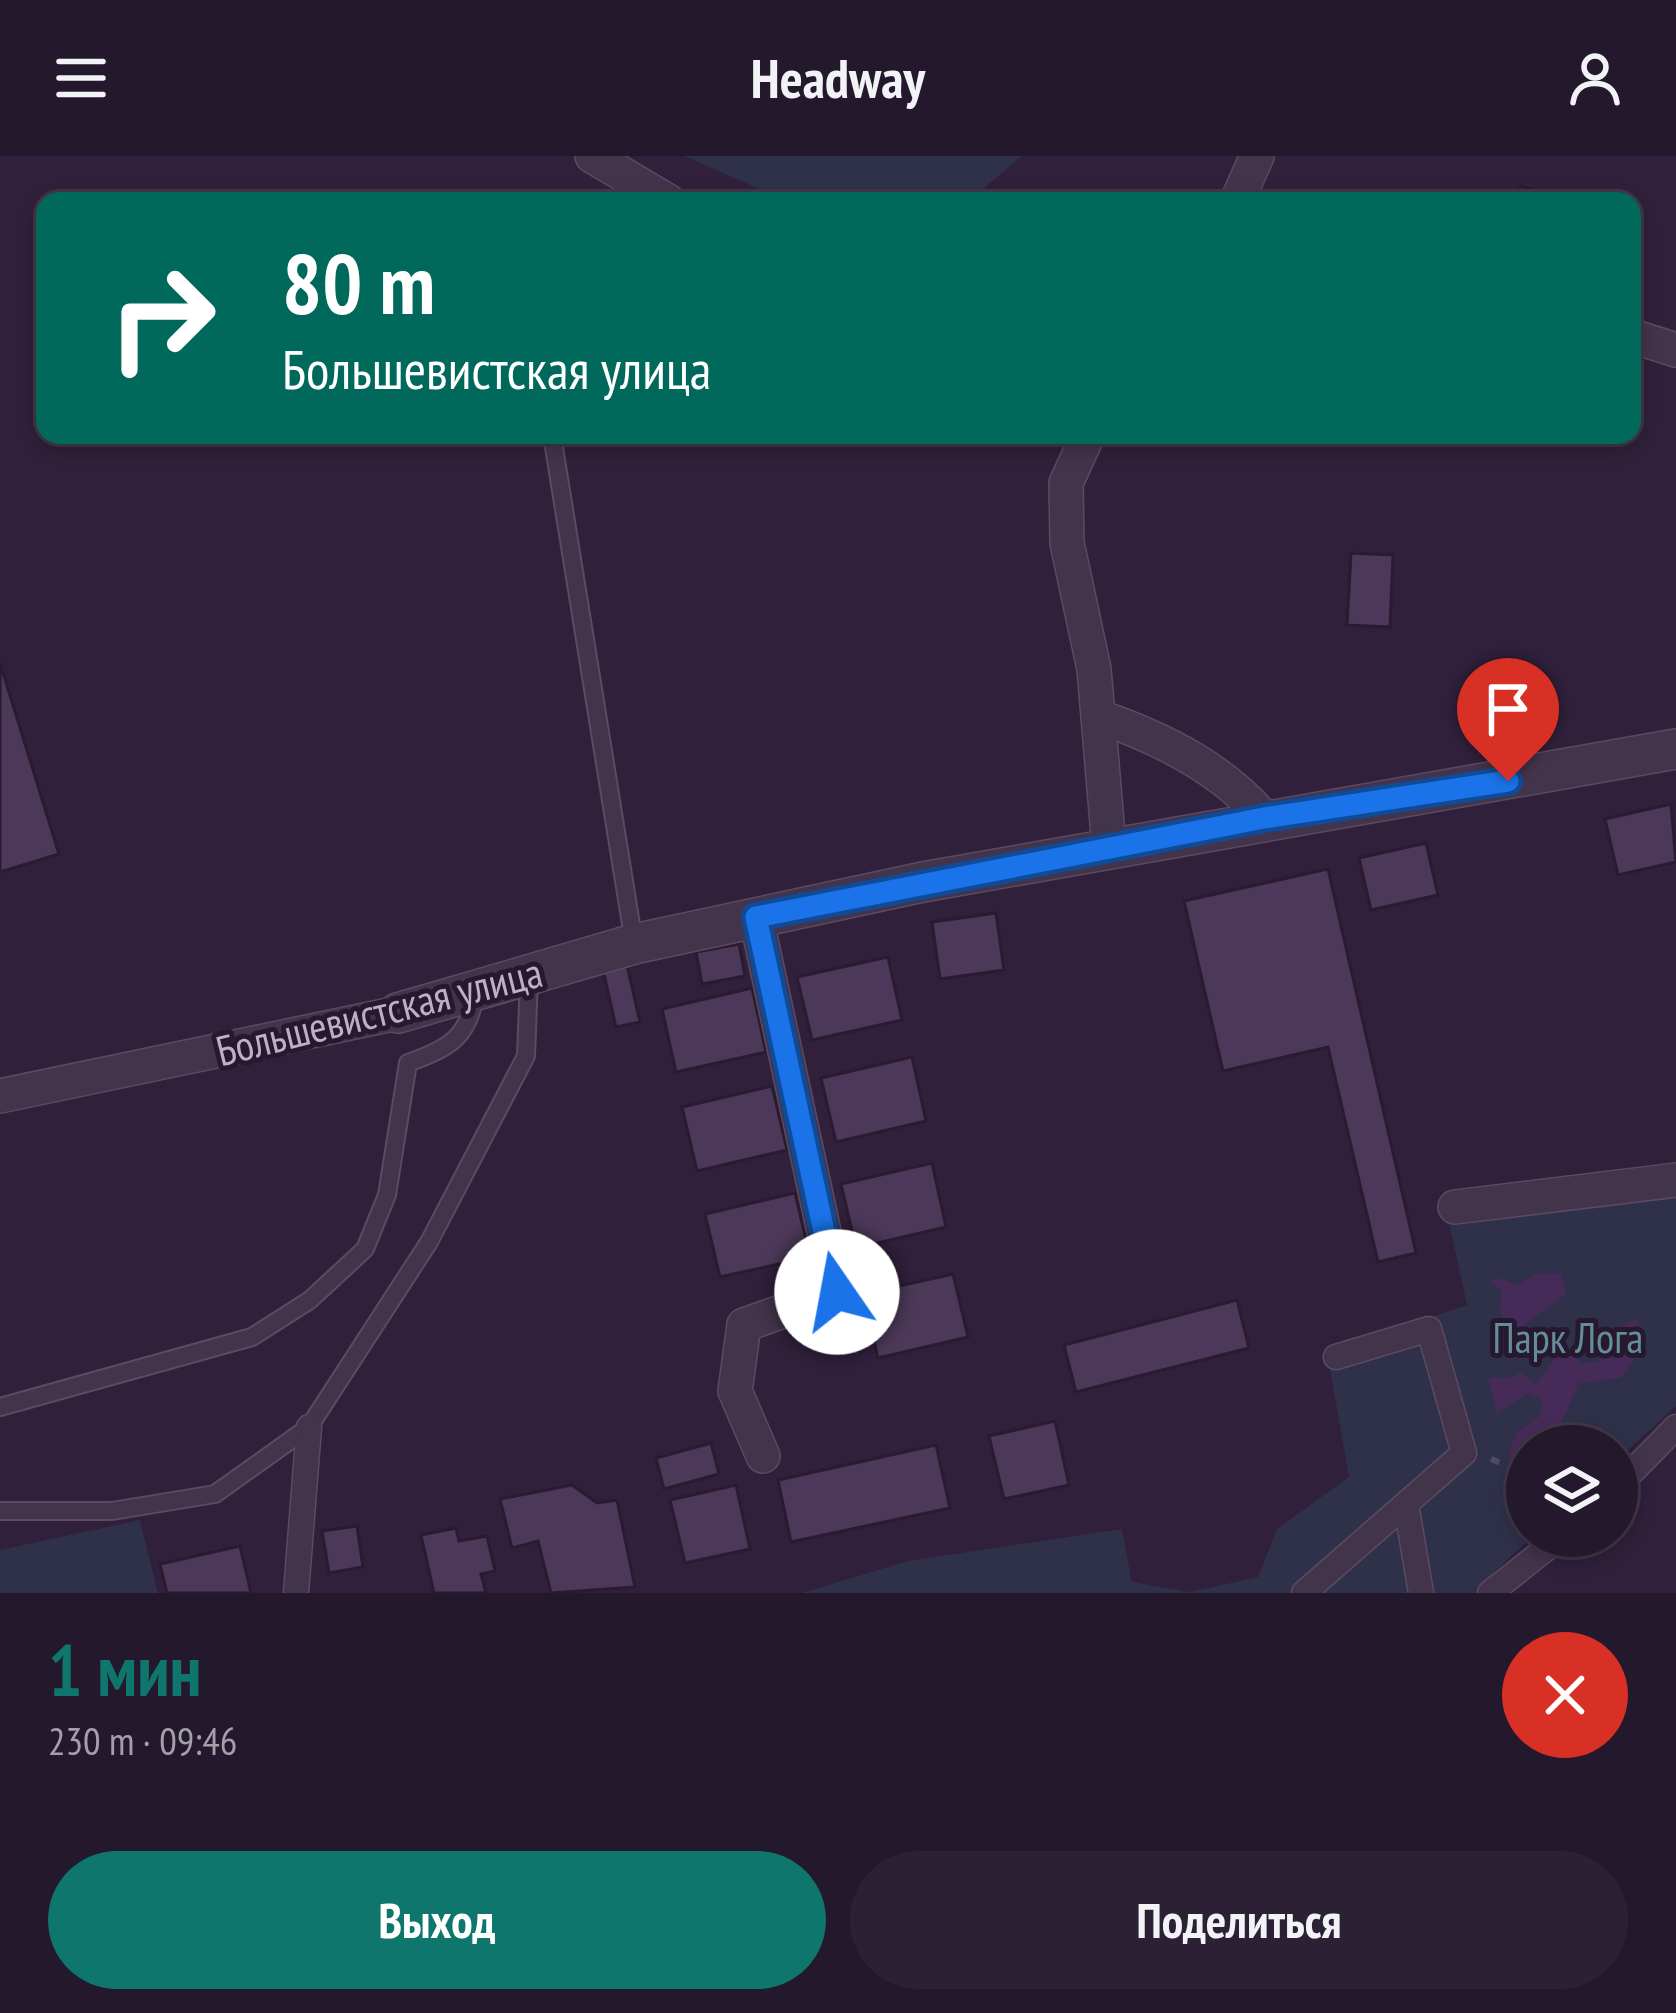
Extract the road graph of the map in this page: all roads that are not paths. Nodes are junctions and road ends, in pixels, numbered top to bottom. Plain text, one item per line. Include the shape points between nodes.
1 (592, 156) edge
2 (1257, 156) edge
3 (653, 192) edge
4 (1241, 192) edge
5 (1641, 339) edge
6 (1676, 350) edge
7 (553, 444) edge
8 (1057, 444) edge
9 (1084, 444) edge
10 (1072, 470) junction
11 (1100, 717) junction
12 (1676, 749) edge
13 (1264, 818) junction
14 (1109, 847) junction
15 (756, 917) junction
16 (634, 944) junction
17 (529, 977) junction
18 (477, 991) junction
19 (398, 1012) joint
20 (0, 1096) edge
21 (1676, 1180) edge
22 (1455, 1207) dead end
23 (1336, 1358) dead end
24 (0, 1407) edge
25 (309, 1427) junction
26 (1676, 1427) edge
27 (763, 1456) dead end
28 (1638, 1466) edge
29 (1406, 1504) junction
30 (0, 1511) edge
31 (1535, 1557) edge
32 (296, 1593) edge
33 (1304, 1593) edge
34 (1420, 1593) edge
35 (1490, 1593) edge

1 - 3 street
2 - 4 street
5 - 6 street
7 - 16 lane
8 - 10 street
9 - 10 street
10 - 11 street via 1066,543
11 - 13 street via 1235,783
11 - 14 street
12 - 13 street, Большевистская улица
13 - 14 street, Большевистская улица
14 - 15 street, Большевистская улица
15 - 16 street, Большевистская улица
15 - 27 street via 837,1292 744,1325 735,1391
16 - 17 street, Большевистская улица
17 - 18 street, Большевистская улица
17 - 25 lane via 526,1056 429,1242
18 - 19 street, Большевистская улица
18 - 24 lane via 463,1036 408,1063 387,1195 365,1249 310,1300 252,1337
19 - 20 street, Большевистская улица
21 - 22 street
23 - 29 street via 1430,1330 1464,1453
25 - 30 lane via 215,1494 112,1511
25 - 32 street
26 - 28 street
29 - 33 street
29 - 34 street
31 - 35 street

